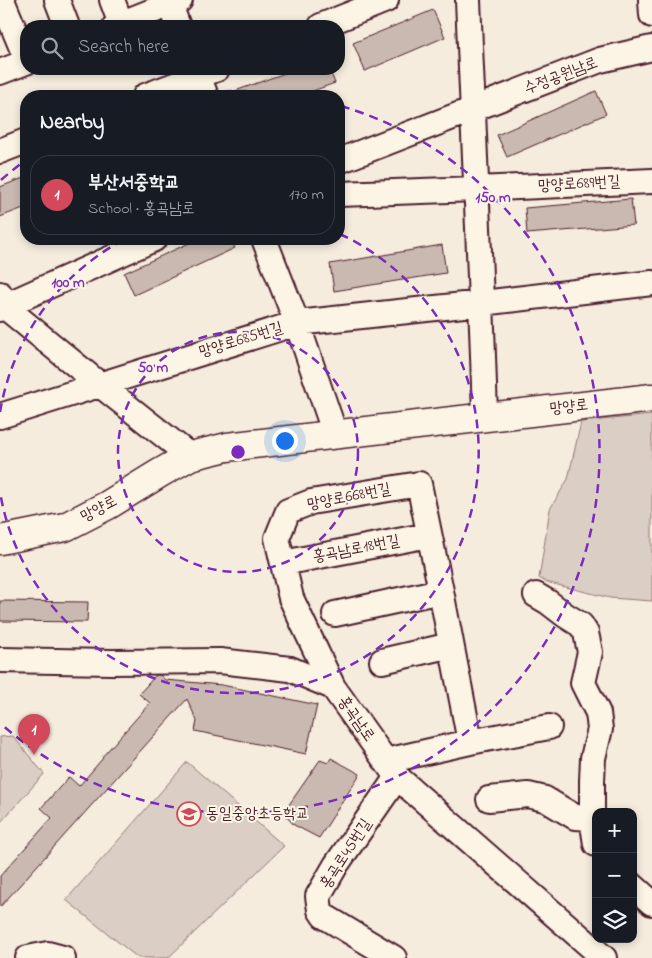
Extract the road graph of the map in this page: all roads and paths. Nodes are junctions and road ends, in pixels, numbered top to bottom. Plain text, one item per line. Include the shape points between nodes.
1 (2, 0) edge
2 (57, 0) edge
3 (112, 0) edge
4 (386, 0) edge
5 (468, 0) edge
6 (651, 0) edge
7 (172, 1) edge
8 (652, 15) edge
9 (65, 20) edge
10 (117, 20) edge
11 (129, 20) edge
12 (177, 20) edge
13 (336, 20) edge
14 (20, 45) edge
15 (652, 48) edge
16 (20, 63) edge
17 (0, 72) edge
18 (204, 78) edge
19 (165, 90) edge
20 (473, 110) junction
21 (20, 143) edge
22 (0, 151) edge
23 (345, 160) edge
24 (652, 181) edge
25 (476, 189) junction
26 (345, 194) edge
27 (140, 245) edge
28 (266, 245) edge
29 (652, 283) edge
30 (1, 303) edge
31 (482, 303) junction
32 (297, 323) junction
33 (99, 384) junction
34 (652, 398) edge
35 (0, 416) edge
36 (486, 416) junction
37 (336, 434) junction
38 (190, 456) junction
39 (429, 535) junction
40 (0, 540) edge
41 (283, 562) junction
42 (441, 591) junction
43 (536, 595) dead end
44 (335, 614) dead end
45 (451, 645) junction
46 (0, 660) edge
47 (382, 661) dead end
48 (333, 687) junction
49 (549, 727) dead end
50 (470, 742) junction
51 (391, 769) junction
52 (489, 799) dead end
53 (592, 808) edge
54 (592, 818) edge
55 (637, 890) edge
56 (652, 903) edge
57 (28, 958) edge
58 (63, 958) edge
59 (394, 958) edge
60 (604, 958) edge

1 - 14 street
2 - 9 street
3 - 10 street
4 - 13 street
5 - 20 street
6 - 8 street
7 - 11 street
7 - 12 street
15 - 20 street, 수정공원남로 via 600,60
16 - 17 street
18 - 19 street
20 - 23 street, 수정공원남로
20 - 25 street
21 - 22 street
24 - 25 street, 망양로689번길
25 - 26 street, 망양로689번길
25 - 31 street
27 - 30 street
28 - 32 street, 망양로685번길
29 - 31 street, 망양로685번길
30 - 33 street
31 - 32 street, 망양로685번길
31 - 36 street
32 - 33 street, 망양로685번길
32 - 37 street
33 - 35 street, 망양로685번길
33 - 38 street
34 - 36 main road, 망양로
36 - 37 main road, 망양로
37 - 38 main road, 망양로 via 227,447
38 - 40 main road, 망양로 via 65,527
39 - 41 street, 홍곡남로18번길
39 - 41 street, 망양로668번길 via 419,484 311,502 288,512 278,538
39 - 42 street
41 - 48 street, 망양로668번길 via 291,598
42 - 44 street
42 - 45 street
43 - 53 street via 582,625 586,633 590,652 583,683 598,713 600,729 593,758
45 - 47 street
45 - 50 street
46 - 48 street, 홍곡남로 via 220,661 290,670
48 - 51 street, 홍곡남로
49 - 50 street
50 - 51 street
51 - 59 street, 홍곡로45번길 via 318,896 324,916
51 - 60 street, 홍곡남로
52 - 54 street via 528,795 545,799 575,816
55 - 56 street
57 - 58 street via 48,954

